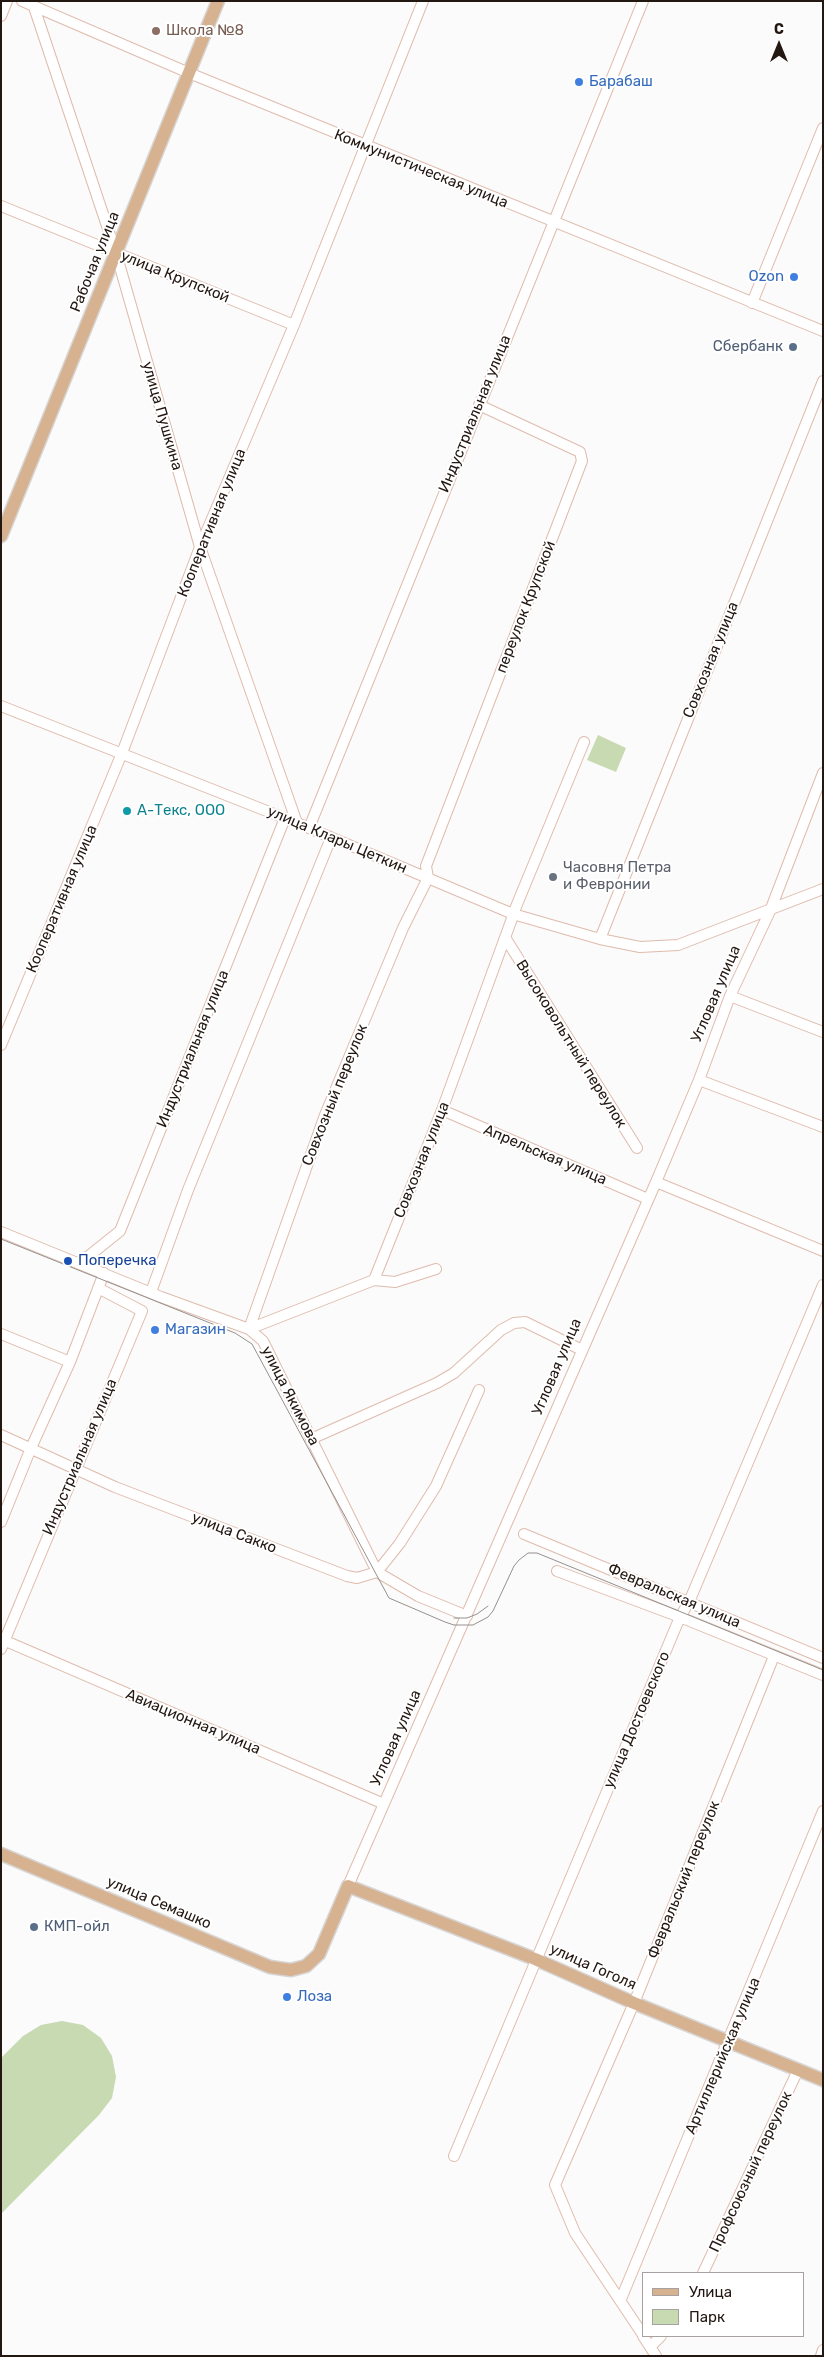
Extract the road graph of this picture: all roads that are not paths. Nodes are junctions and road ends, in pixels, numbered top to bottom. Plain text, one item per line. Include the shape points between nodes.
1 (7, 1) edge
2 (22, 1) edge
3 (218, 1) edge
4 (423, 1) edge
5 (643, 1) edge
6 (34, 7) junction
7 (1, 16) edge
8 (189, 74) junction
9 (823, 128) edge
10 (365, 146) junction
11 (1, 206) edge
12 (553, 222) junction
13 (116, 254) junction
14 (752, 303) junction
15 (294, 325) junction
16 (823, 331) edge
17 (823, 381) edge
18 (479, 406) junction
19 (1, 536) edge
20 (200, 547) junction
21 (1, 706) edge
22 (584, 742) dead end
23 (122, 753) junction
24 (823, 773) edge
25 (285, 818) junction
26 (297, 823) junction
27 (309, 828) junction
28 (332, 838) junction
29 (428, 878) junction
30 (823, 889) edge
31 (770, 911) junction
32 (514, 914) junction
33 (506, 939) junction
34 (600, 940) junction
35 (730, 996) junction
36 (823, 1032) edge
37 (1, 1045) edge
38 (699, 1080) junction
39 (442, 1110) junction
40 (823, 1127) edge
41 (637, 1148) dead end
42 (656, 1182) junction
43 (648, 1199) junction
44 (1, 1232) edge
45 (823, 1251) edge
46 (80, 1264) junction
47 (436, 1268) dead end
48 (104, 1273) junction
49 (374, 1280) junction
50 (823, 1285) edge
51 (98, 1288) junction
52 (150, 1292) junction
53 (249, 1329) junction
54 (1, 1334) edge
55 (582, 1350) junction
56 (70, 1362) junction
57 (479, 1390) dead end
58 (1, 1436) edge
59 (312, 1439) junction
60 (31, 1448) junction
61 (76, 1469) junction
62 (1, 1522) edge
63 (524, 1534) dead end
64 (557, 1570) dead end
65 (376, 1572) junction
66 (689, 1602) junction
67 (467, 1616) junction
68 (680, 1617) junction
69 (2, 1643) edge
70 (774, 1656) junction
71 (823, 1658) edge
72 (823, 1675) edge
73 (384, 1804) junction
74 (823, 1811) edge
75 (1, 1854) edge
76 (348, 1886) junction
77 (536, 1960) junction
78 (306, 1966) joint
79 (634, 2003) junction
80 (729, 2042) junction
81 (798, 2070) junction
82 (823, 2080) edge
83 (454, 2156) dead end
84 (703, 2272) edge
85 (621, 2300) junction
86 (642, 2333) edge
87 (644, 2337) edge
88 (660, 2337) edge
89 (823, 2350) edge
90 (653, 2352) edge
91 (820, 2356) edge

1 - 7 street
2 - 6 street, Коммунистическая улица
3 - 8 main road, Рабочая улица
4 - 10 street, Кооперативная улица
5 - 12 street, Индустриальная улица
6 - 8 street, Коммунистическая улица
6 - 13 street, улица Пушкина
8 - 10 street, Коммунистическая улица
8 - 13 main road, Рабочая улица
9 - 14 street
10 - 12 street, Коммунистическая улица
10 - 15 street, Кооперативная улица
11 - 13 street, улица Крупской
12 - 14 street, Коммунистическая улица
12 - 18 street, Индустриальная улица
13 - 15 street, улица Крупской
13 - 19 main road, Рабочая улица
13 - 20 street, улица Пушкина
14 - 16 street, Коммунистическая улица
15 - 20 street, Кооперативная улица
17 - 34 street, Совхозная улица
18 - 27 street, Индустриальная улица
18 - 29 street, переулок Крупской via 580,452 582,461 426,866
20 - 23 street, Кооперативная улица
20 - 26 street, улица Пушкина
21 - 23 street, улица Клары Цеткин
22 - 32 street, Совхозная улица
23 - 25 street, улица Клары Цеткин
23 - 37 street, Кооперативная улица
24 - 31 street, Угловая улица
25 - 26 street, улица Клары Цеткин
25 - 46 street, Индустриальная улица via 120,1231
26 - 27 street, улица Клары Цеткин
27 - 28 street, улица Клары Цеткин
28 - 29 street, улица Клары Цеткин
28 - 52 street via 188,1190
29 - 32 street, улица Клары Цеткин
29 - 53 street, Совхозный переулок via 403,928 325,1115
30 - 31 street, улица Клары Цеткин
31 - 34 street, улица Клары Цеткин via 678,945 640,947
31 - 35 street, Угловая улица
32 - 33 street, Совхозная улица
32 - 34 street, улица Клары Цеткин
33 - 39 street, Совхозная улица
33 - 41 street, Высоковольтный переулок
35 - 36 street
35 - 38 street, Угловая улица
38 - 40 street
38 - 42 street, Угловая улица
39 - 43 street, Апрельская улица
39 - 49 street, Совхозная улица
42 - 43 street, Угловая улица
42 - 45 street
43 - 55 street, Угловая улица
44 - 46 street, улица Якимова
46 - 48 street, улица Якимова
47 - 49 street via 395,1282
48 - 51 street
48 - 52 street, улица Якимова
49 - 53 street
50 - 66 street, улица Достоевского
51 - 56 street
51 - 61 street, Индустриальная улица via 142,1311
52 - 53 street, улица Якимова
53 - 59 street, улица Якимова via 263,1341
54 - 56 street
55 - 59 street via 525,1322 514,1322 437,1383
55 - 67 street, Угловая улица
56 - 60 street
57 - 65 street via 436,1486 400,1543
58 - 60 street, улица Сакко
59 - 65 street, улица Якимова
60 - 61 street, улица Сакко
60 - 62 street
61 - 65 street, улица Сакко via 347,1576 357,1578
61 - 69 street, Индустриальная улица
63 - 66 street, Февральская улица
64 - 68 street
65 - 67 street via 418,1596
66 - 68 street, улица Достоевского
66 - 71 street, Февральская улица
67 - 73 street, Угловая улица
68 - 70 street
68 - 77 street, улица Достоевского
69 - 73 street, Авиационная улица
70 - 72 street
70 - 79 street, Февральский переулок
73 - 76 street, Угловая улица
74 - 80 street, Артиллерийская улица
75 - 78 main road, улица Семашко via 270,1967 291,1970
76 - 77 main road, улица Гоголя
76 - 78 main road, Угловая улица via 318,1954
77 - 79 main road, улица Гоголя
77 - 83 street, улица Достоевского
79 - 80 main road, улица Гоголя
79 - 85 street, Февральский переулок via 555,2185 575,2233
80 - 81 main road, улица Гоголя
80 - 85 street, Артиллерийская улица
81 - 82 main road, улица Гоголя
81 - 84 street, Профсоюзный переулок
85 - 86 street
87 - 90 street
88 - 90 street
89 - 91 street

